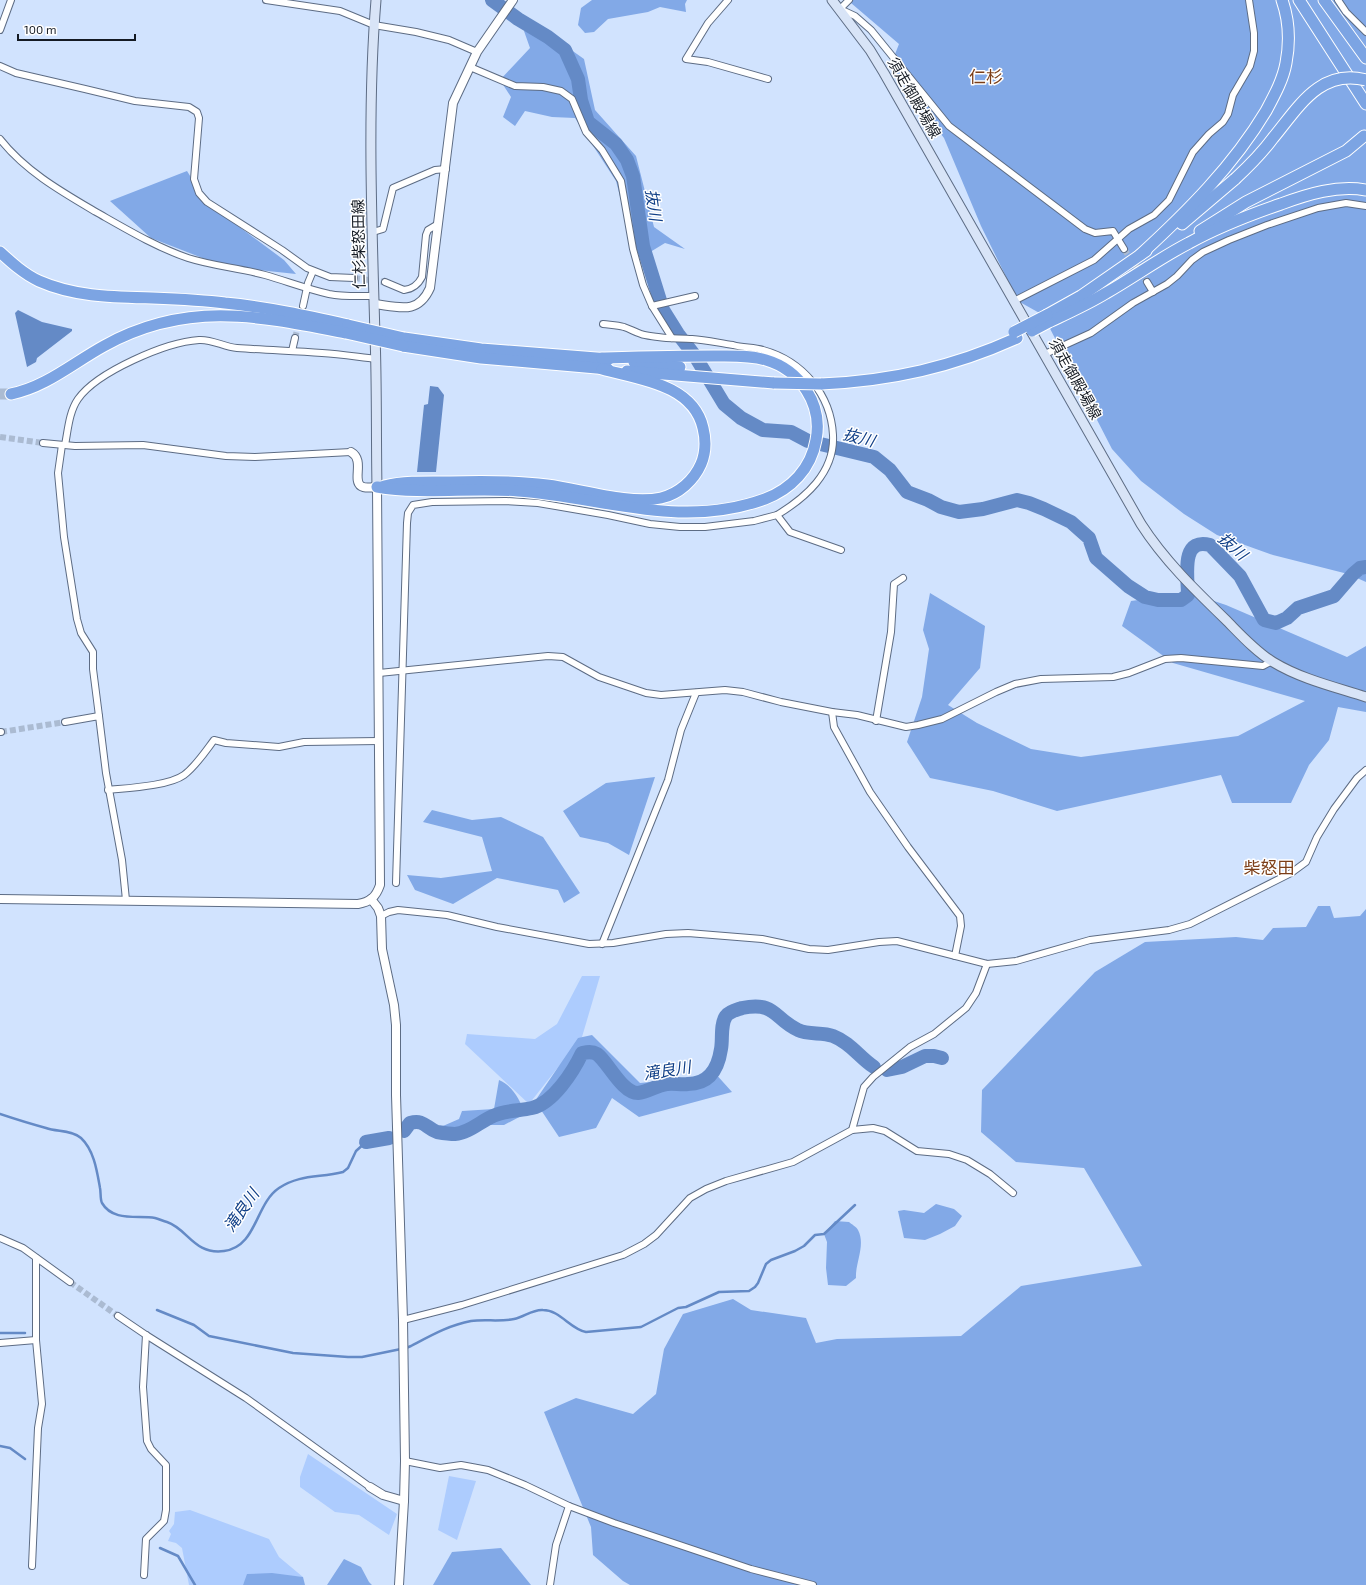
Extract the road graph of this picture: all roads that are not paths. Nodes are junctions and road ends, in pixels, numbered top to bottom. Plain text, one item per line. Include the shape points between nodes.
1 (11, 0) edge
2 (266, 0) edge
3 (376, 0) edge
4 (728, 0) edge
5 (832, 0) edge
6 (849, 0) edge
7 (1249, 0) edge
8 (1282, 0) edge
9 (1299, 0) edge
10 (1307, 0) edge
11 (1324, 0) edge
12 (1338, 0) edge
13 (511, 2) edge
14 (840, 9) junction
15 (374, 25) junction
16 (0, 30) edge
17 (1366, 32) edge
18 (478, 52) junction
19 (1366, 58) edge
20 (0, 66) edge
21 (470, 67) junction
22 (768, 79) dead end
23 (1366, 80) edge
24 (1366, 90) edge
25 (1366, 104) edge
26 (1364, 136) dead end
27 (0, 139) edge
28 (446, 169) junction
29 (1366, 190) edge
30 (1366, 206) edge
31 (438, 224) junction
32 (373, 232) junction
33 (1118, 239) junction
34 (1124, 249) tunnel mouth
35 (0, 252) edge
36 (1140, 256) junction
37 (313, 271) junction
38 (354, 278) tunnel mouth
39 (385, 282) tunnel mouth
40 (1147, 282) tunnel mouth
41 (307, 287) junction
42 (1153, 292) junction
43 (695, 296) dead end
44 (374, 300) junction
45 (1014, 301) junction
46 (1084, 304) junction
47 (655, 305) junction
48 (303, 306) dead end
49 (1048, 319) junction
50 (603, 324) dead end
51 (347, 329) junction
52 (295, 338) tunnel mouth
53 (672, 338) junction
54 (292, 351) junction
55 (1045, 354) junction
56 (376, 359) junction
57 (602, 364) junction
58 (668, 365) junction
59 (11, 394) tunnel mouth
60 (44, 442) tunnel mouth
61 (64, 445) junction
62 (351, 452) joint
63 (377, 487) junction
64 (777, 515) junction
65 (841, 550) dead end
66 (903, 578) dead end
67 (1272, 662) junction
68 (401, 672) junction
69 (379, 673) junction
70 (696, 693) junction
71 (1366, 697) edge
72 (832, 712) junction
73 (99, 716) junction
74 (876, 721) junction
75 (65, 722) tunnel mouth
76 (380, 742) junction
77 (1366, 770) edge
78 (108, 790) junction
79 (396, 883) dead end
80 (0, 898) edge
81 (126, 900) junction
82 (371, 900) junction
83 (381, 916) junction
84 (602, 944) junction
85 (955, 956) junction
86 (987, 964) junction
87 (852, 1130) junction
88 (1013, 1193) dead end
89 (0, 1238) edge
90 (36, 1258) junction
91 (70, 1282) tunnel mouth
92 (118, 1316) tunnel mouth
93 (403, 1320) junction
94 (146, 1336) junction
95 (36, 1340) junction
96 (0, 1343) edge
97 (405, 1461) junction
98 (370, 1487) joint
99 (404, 1501) junction
100 (569, 1506) junction
101 (32, 1566) dead end
102 (144, 1575) dead end
103 (399, 1585) edge
104 (550, 1585) edge
105 (813, 1585) edge

1 - 16 street
2 - 15 street via 340,12
3 - 15 main road, 仁杉柴怒田線
4 - 22 street via 708,23 686,59 708,62
5 - 14 main road, 須走御殿場線
6 - 14 street
7 - 33 street via 1254,51 1250,66 1233,95 1228,114 1193,152 1170,200 1163,208
8 - 36 highway via 1288,26 1288,46 1286,64 1272,100 1246,142 1216,178 1186,212
9 - 25 highway
10 - 24 highway
11 - 19 highway
12 - 17 street
13 - 18 street
14 - 33 street via 855,16 870,30 949,126 1085,228 1095,233 1113,231
14 - 45 main road, 須走御殿場線 via 884,73
15 - 18 street via 449,40
15 - 32 main road, 仁杉柴怒田線 via 371,143
18 - 21 street
20 - 37 street via 92,91 135,101 189,107 197,112 199,118 194,179 199,193 207,202
21 - 28 street via 453,103
21 - 47 street via 515,86 543,87 561,92 572,99 586,132 602,150 621,181 633,250 643,285
23 - 36 highway, bridge via 1338,79 1314,90 1235,179 1184,223
26 - 46 highway via 1346,151 1214,222
27 - 41 street via 21,161 65,193 154,244 199,261
28 - 31 street
28 - 32 street via 435,170 393,188 383,229
29 - 46 highway via 1337,188 1313,193 1252,214 1190,242
30 - 42 street via 1346,203 1318,208 1229,240 1203,252 1177,276
31 - 39 street via 428,230 426,235 422,277 415,287 404,290
31 - 44 street via 430,288 426,297 419,304 410,307
32 - 44 main road, 仁杉柴怒田線
33 - 34 street
33 - 45 street via 1094,260
35 - 51 highway via 17,268 38,281 78,294 184,299 257,306
36 - 49 highway
37 - 38 street via 330,277
37 - 41 street
40 - 42 street
41 - 44 street
41 - 48 street
42 - 55 street via 1133,303 1091,334
43 - 47 street
44 - 56 main road, 仁杉柴怒田線
45 - 55 main road, 須走御殿場線
46 - 49 highway
47 - 53 street
49 - 58 highway, bridge via 1016,335 914,366 821,380 730,376
50 - 53 street via 623,327 640,334
51 - 57 highway, bridge via 481,358
51 - 59 highway via 244,316 178,319 132,332 40,385
52 - 54 street
53 - 64 street via 714,341 764,350 803,371 824,398 829,411 833,439 830,457 815,486 804,497
54 - 56 street
54 - 61 street via 231,348 207,340 198,340 140,357 104,377 82,394 74,406
55 - 67 main road, 須走御殿場線 via 1154,544 1189,583 1247,641
56 - 63 main road, 仁杉柴怒田線
57 - 58 highway
57 - 58 highway
57 - 63 highway via 680,394 697,412 705,436 702,459 692,479 673,493 662,498 638,500 547,485 492,481 401,482
58 - 63 highway via 716,356 753,357 789,372 800,381 812,400 818,424 814,451 808,465 790,485 766,498 734,508 698,513 640,510 519,491 401,491
60 - 61 street
61 - 62 street via 143,445 226,456 255,457
61 - 73 street via 58,473 64,537 76,619 93,652
62 - 63 street via 358,459 361,486
63 - 69 street
64 - 65 street via 790,532
64 - 68 street via 754,521 705,527 680,527 650,524 538,503 432,502 413,505 408,513 407,523
66 - 74 street via 894,584 891,632
67 - 71 main road, 須走御殿場線 via 1322,684
67 - 74 street via 1263,666 1181,658 1165,659 1113,677 1041,678 1015,684 942,719 918,725 906,727
68 - 69 street
68 - 70 street via 548,656 563,658 599,677 646,693
68 - 79 street
69 - 76 street
70 - 72 street via 726,690 743,692
70 - 84 street via 681,730 668,780
72 - 74 street via 857,715
72 - 85 street via 834,727 870,792 960,916 961,926
73 - 75 street
73 - 78 street
76 - 78 street via 304,742 278,747 214,740 191,769 182,776 151,785
76 - 82 street via 380,885 378,893
77 - 86 street via 1334,809 1306,862 1291,873 1179,928 1090,940 1016,961
78 - 81 street via 121,855
80 - 81 street
81 - 82 street via 358,904
82 - 83 street
83 - 84 street via 398,910 447,915 497,927 589,944
83 - 93 street via 382,949 396,1025
84 - 85 street via 688,933 762,939 809,949 828,950 897,941
85 - 86 street
86 - 87 street via 976,993 966,1008 934,1034 904,1052 864,1087
87 - 88 street via 873,1128 885,1131 917,1151 949,1154 967,1160 990,1174
87 - 93 street via 793,1162 706,1189 690,1198 656,1235 623,1255 462,1305
89 - 90 street via 23,1248
90 - 91 street
90 - 95 street
92 - 94 street
93 - 97 street
94 - 98 street via 246,1398
94 - 102 street via 143,1387 147,1441 166,1465 166,1510 164,1520 146,1539
95 - 96 street
95 - 101 street via 42,1404 38,1428
97 - 99 street
97 - 100 street via 440,1468 461,1465 488,1470
98 - 99 street via 384,1495
99 - 103 street
100 - 104 street via 556,1545
100 - 105 street via 752,1569

